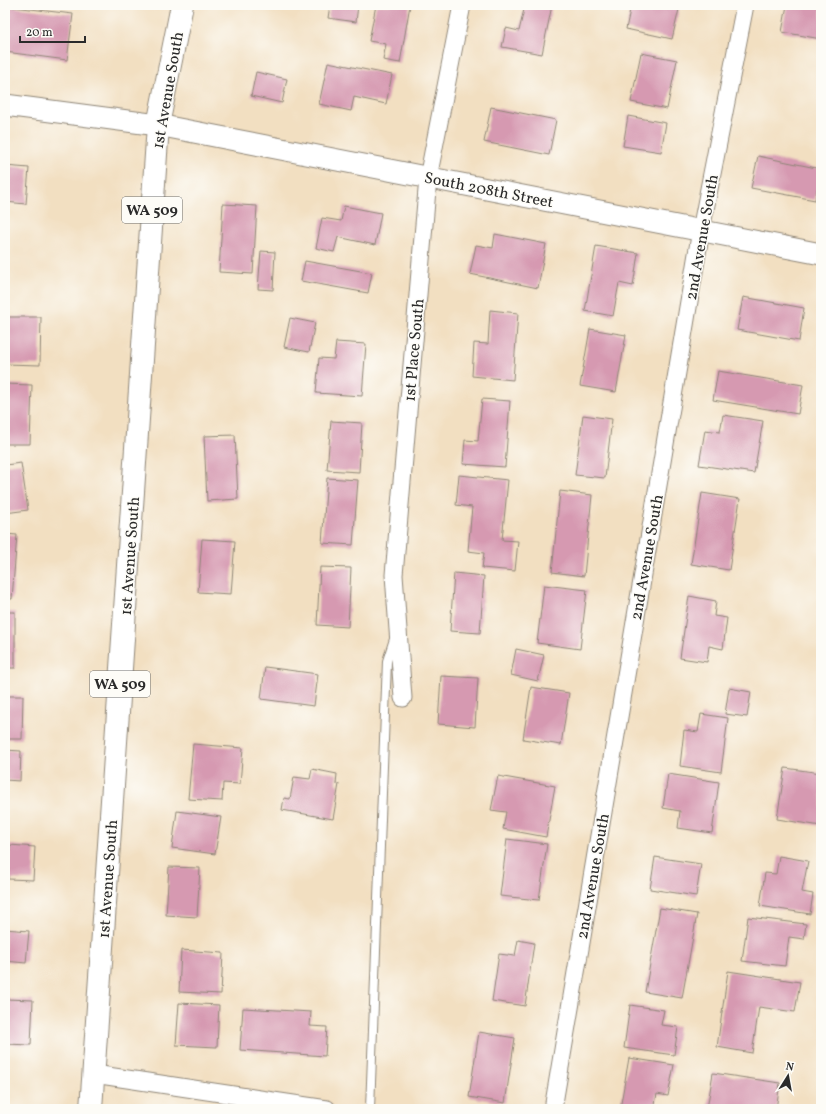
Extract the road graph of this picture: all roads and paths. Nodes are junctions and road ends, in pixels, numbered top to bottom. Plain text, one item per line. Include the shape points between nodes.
1 (182, 5) edge
2 (462, 5) edge
3 (744, 5) edge
4 (5, 105) edge
5 (158, 125) junction
6 (428, 178) junction
7 (701, 230) junction
8 (821, 254) edge
9 (398, 630) junction
10 (403, 698) dead end
11 (94, 1074) junction
12 (91, 1109) edge
13 (327, 1109) edge
14 (370, 1109) edge
15 (553, 1109) edge

1 - 5 main road, 1st Avenue South / WA 509
2 - 6 street, 1st Place South
3 - 7 street, 2nd Avenue South
4 - 5 street, South 208th Street
5 - 6 street, South 208th Street
5 - 11 main road, 1st Avenue South / WA 509
6 - 7 street, South 208th Street
6 - 9 street, 1st Place South via 394,575
7 - 8 street, South 208th Street
7 - 15 street, 2nd Avenue South
9 - 10 street, 1st Place South
9 - 14 lane via 387,661
11 - 12 main road, 1st Avenue South / WA 509
11 - 13 street

